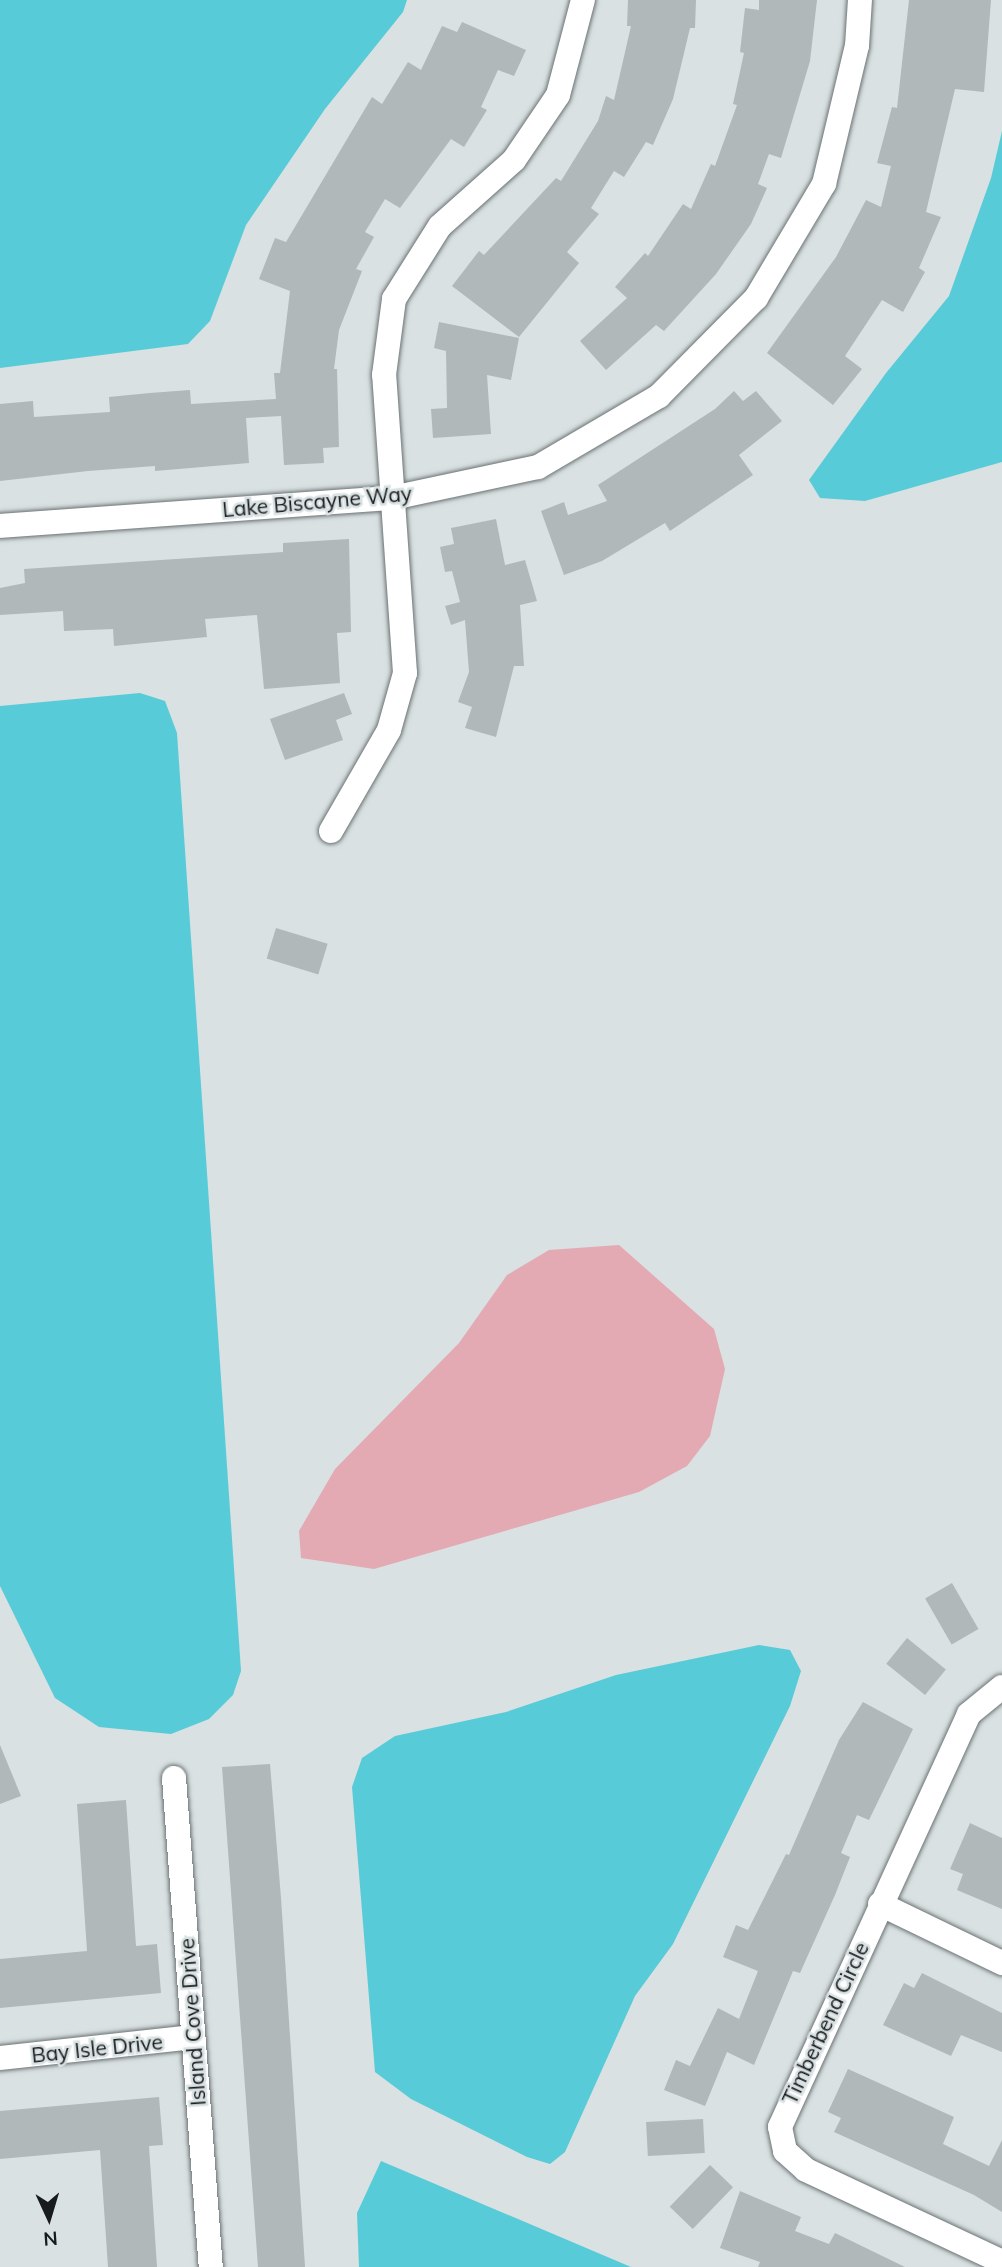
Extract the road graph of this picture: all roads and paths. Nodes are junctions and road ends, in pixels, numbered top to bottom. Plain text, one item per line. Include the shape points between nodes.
1 (583, 0) edge
2 (860, 0) edge
3 (392, 498) junction
4 (0, 526) edge
5 (331, 831) dead end
6 (1002, 1688) edge
7 (174, 1778) dead end
8 (880, 1904) junction
9 (1002, 1963) edge
10 (193, 2037) junction
11 (0, 2059) edge
12 (1002, 2262) edge
13 (211, 2267) edge

1 - 3 street via 558,95 514,160 440,226 394,299 384,375
2 - 3 street, Lake Biscayne Way via 857,46 824,184 756,298 659,396 538,467
3 - 4 street, Lake Biscayne Way
3 - 5 street via 405,673 389,730
6 - 8 street, Timberbend Circle via 969,1714
7 - 10 street, Island Cove Drive
8 - 9 street
8 - 12 street, Timberbend Circle via 785,2108 780,2127 785,2151 806,2170
10 - 11 street, Bay Isle Drive
10 - 13 street, Island Cove Drive

